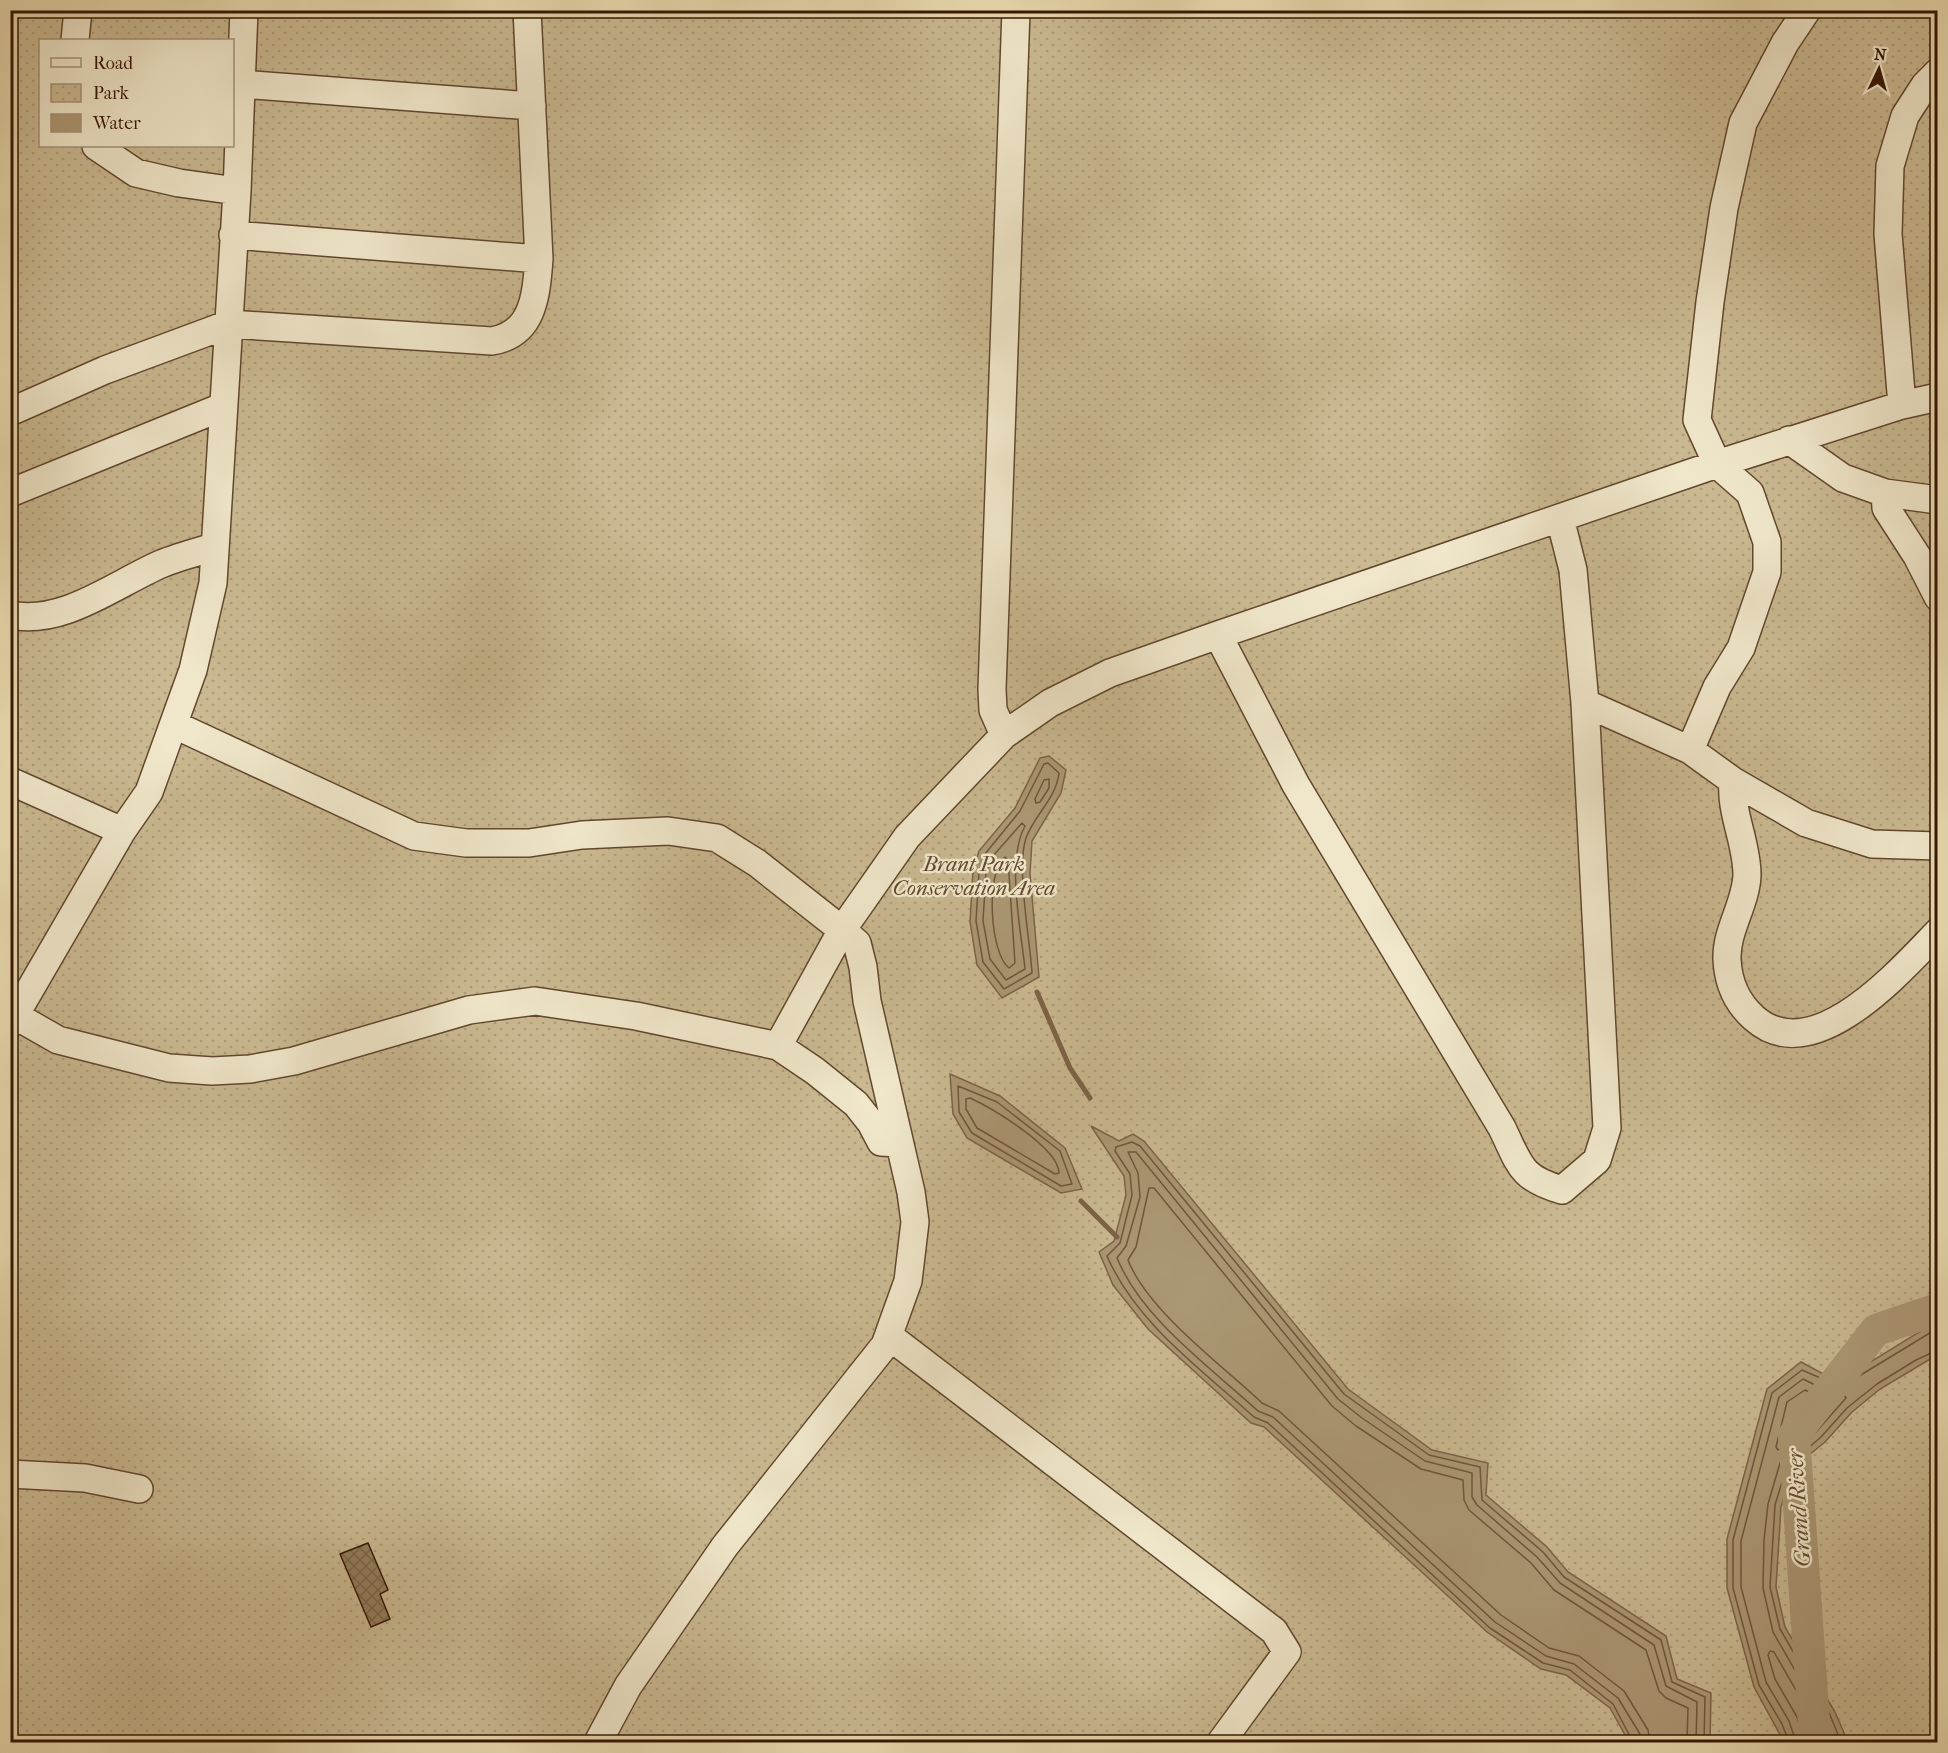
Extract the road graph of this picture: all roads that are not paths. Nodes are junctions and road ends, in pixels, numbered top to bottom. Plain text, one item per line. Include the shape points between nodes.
1 (78, 10) edge
2 (244, 10) edge
3 (527, 10) edge
4 (1016, 10) edge
5 (1807, 10) edge
6 (75, 39) edge
7 (1938, 72) edge
8 (240, 84) junction
9 (532, 106) junction
10 (97, 147) edge
11 (237, 191) junction
12 (233, 235) junction
13 (539, 259) junction
14 (230, 324) junction
15 (1938, 397) edge
16 (1902, 405) junction
17 (222, 407) junction
18 (10, 412) edge
19 (1789, 440) junction
20 (1717, 464) junction
21 (10, 493) edge
22 (1885, 493) junction
23 (1938, 500) edge
24 (1560, 518) junction
25 (214, 547) junction
26 (1938, 597) edge
27 (10, 615) edge
28 (1218, 635) junction
29 (1585, 702) junction
30 (175, 725) junction
31 (1004, 735) junction
32 (1690, 750) junction
33 (10, 781) edge
34 (1733, 781) junction
35 (122, 831) junction
36 (1938, 846) edge
37 (843, 930) junction
38 (1938, 932) edge
39 (13, 1020) edge
40 (778, 1046) junction
41 (898, 1143) junction
42 (889, 1336) junction
43 (10, 1474) edge
44 (139, 1488) dead end
45 (598, 1743) edge
46 (1221, 1743) edge

1 - 6 lane
2 - 8 lane
3 - 9 lane
4 - 31 lane via 992,689 993,710
5 - 20 lane via 1743,123 1724,208 1697,420
7 - 16 lane via 1905,116 1890,166 1888,234
8 - 9 lane
8 - 11 lane
9 - 13 lane
10 - 11 lane via 136,173
11 - 12 lane
12 - 13 lane
12 - 14 lane
13 - 14 lane via 536,295 524,323 515,334 492,342
14 - 17 lane
14 - 18 lane via 105,370
15 - 16 lane
16 - 19 lane
17 - 21 lane
17 - 25 lane
19 - 20 lane
19 - 22 lane via 1843,478
20 - 24 lane
20 - 32 lane via 1750,493 1767,543 1767,572 1741,648 1718,687
22 - 23 lane
22 - 26 lane via 1886,508
24 - 28 lane
24 - 29 lane via 1573,570
25 - 27 lane via 163,563 56,614
25 - 30 lane via 213,582 193,670
28 - 29 lane via 1296,785 1517,1159 1530,1178 1562,1190 1598,1160 1607,1128
28 - 31 lane via 1110,673 1050,703
29 - 32 lane
30 - 35 lane via 149,792
30 - 37 lane via 414,836 466,843 529,843 668,831 717,838 757,863
31 - 37 lane via 907,837
32 - 34 lane
33 - 35 lane
34 - 36 lane via 1806,823 1840,835 1872,844
34 - 38 lane via 1732,799 1747,878 1727,956 1731,987 1744,1009 1762,1025 1783,1033 1834,1023 1893,980
35 - 39 lane
37 - 40 lane
37 - 41 lane via 857,943
39 - 40 lane via 58,1040 169,1068 212,1071 294,1061 469,1010 535,1001 636,1016
40 - 41 lane via 856,1104 881,1142
41 - 42 lane via 915,1222 908,1281
42 - 45 lane via 845,1398 725,1546 628,1686
42 - 46 lane via 1274,1631 1287,1652
43 - 44 lane via 85,1478

